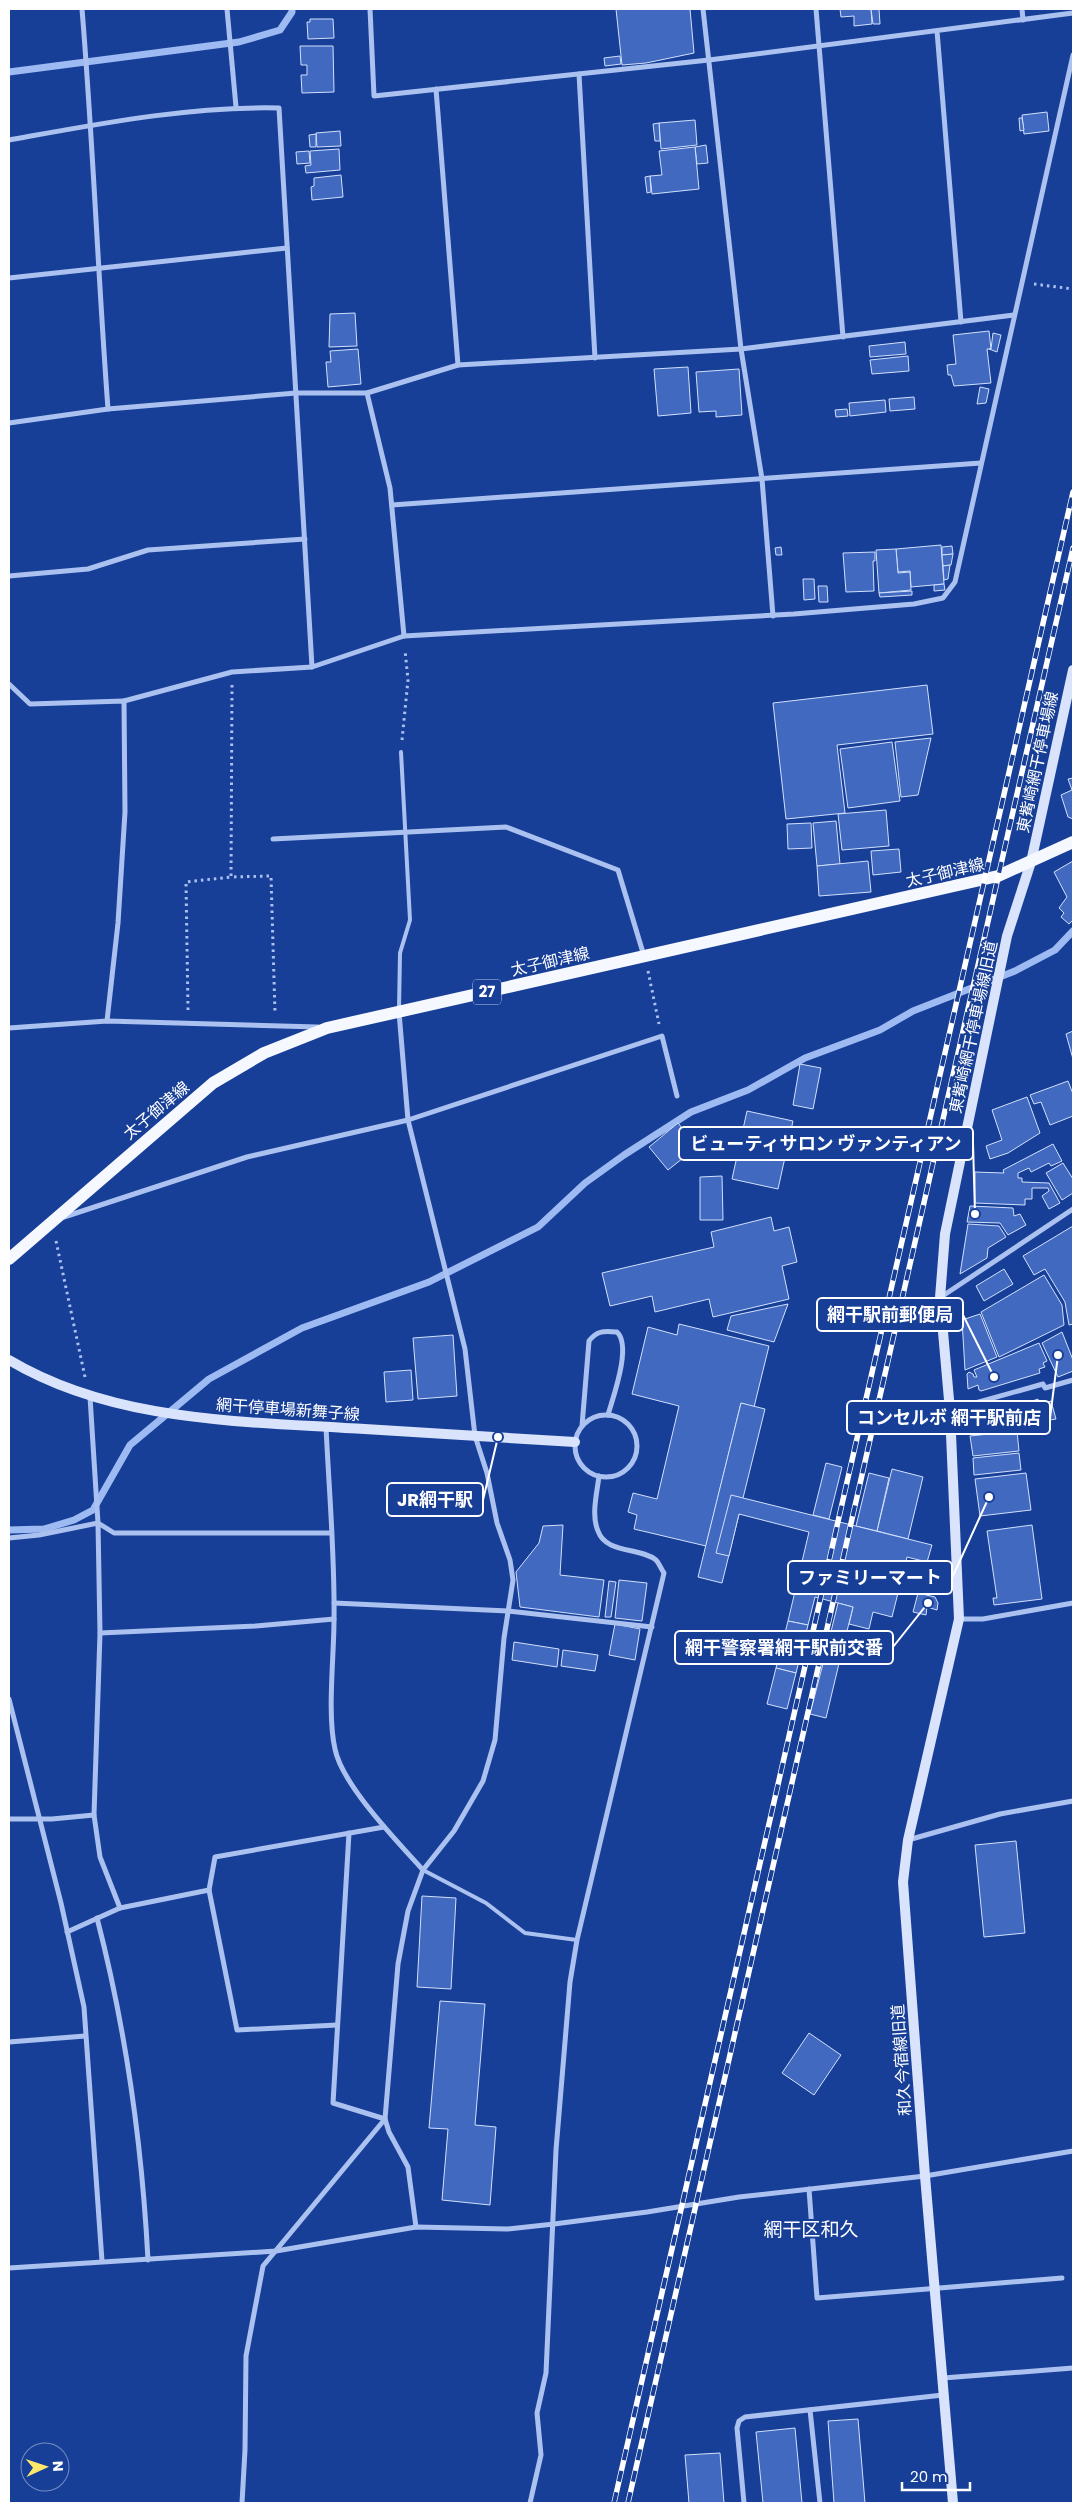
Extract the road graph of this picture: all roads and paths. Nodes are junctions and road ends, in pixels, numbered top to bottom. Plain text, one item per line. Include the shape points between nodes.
1 (82, 9) edge
2 (227, 9) edge
3 (370, 9) edge
4 (703, 9) edge
5 (816, 9) edge
6 (1022, 9) edge
7 (1073, 13) edge
8 (1023, 20) junction
9 (937, 31) junction
10 (818, 46) junction
11 (1073, 55) edge
12 (709, 60) junction
13 (579, 74) junction
14 (436, 89) junction
15 (236, 107) junction
16 (92, 125) junction
17 (9, 140) edge
18 (288, 248) junction
19 (98, 269) junction
20 (9, 278) edge
21 (1023, 283) junction
22 (1073, 289) edge
23 (1014, 315) junction
24 (961, 322) junction
25 (843, 337) junction
26 (741, 349) junction
27 (595, 358) junction
28 (458, 365) junction
29 (367, 392) junction
30 (296, 393) junction
31 (108, 409) junction
32 (9, 423) edge
33 (981, 463) junction
34 (762, 478) junction
35 (392, 505) junction
36 (305, 539) junction
37 (9, 576) edge
38 (773, 616) junction
39 (404, 636) junction
40 (312, 667) junction
41 (1073, 670) edge
42 (232, 672) junction
43 (9, 684) edge
44 (124, 701) junction
45 (401, 752) joint
46 (406, 833) junction
47 (273, 840) dead end
48 (1073, 842) edge
49 (1031, 862) junction
50 (231, 877) junction
51 (645, 956) junction
52 (399, 1011) junction
53 (107, 1021) junction
54 (188, 1024) junction
55 (276, 1026) junction
56 (9, 1028) edge
57 (327, 1028) junction
58 (662, 1036) junction
59 (677, 1096) dead end
60 (408, 1120) junction
61 (1073, 1209) edge
62 (52, 1221) junction
63 (9, 1259) edge
64 (940, 1298) junction
65 (9, 1360) edge
66 (1073, 1380) edge
67 (90, 1397) junction
68 (950, 1411) junction
69 (608, 1415) junction
70 (582, 1426) junction
71 (326, 1427) junction
72 (475, 1436) junction
73 (575, 1442) junction
74 (599, 1476) junction
75 (98, 1523) junction
76 (331, 1533) junction
77 (9, 1538) edge
78 (334, 1603) junction
79 (1073, 1604) edge
80 (508, 1611) junction
81 (334, 1619) junction
82 (959, 1620) junction
83 (652, 1627) junction
84 (100, 1633) junction
85 (9, 1699) edge
86 (1073, 1801) edge
87 (94, 1815) junction
88 (39, 1817) junction
89 (9, 1819) edge
90 (384, 1826) junction
91 (349, 1833) junction
92 (908, 1840) junction
93 (423, 1870) junction
94 (209, 1890) junction
95 (120, 1908) junction
96 (97, 1918) junction
97 (67, 1932) junction
98 (577, 1940) junction
99 (338, 2024) junction
100 (85, 2036) junction
101 (9, 2042) edge
102 (385, 2119) junction
103 (1073, 2151) edge
104 (925, 2176) junction
105 (809, 2189) junction
106 (554, 2224) junction
107 (416, 2227) junction
108 (276, 2251) junction
109 (148, 2260) junction
110 (102, 2261) junction
111 (9, 2268) edge
112 (1062, 2278) dead end
113 (934, 2288) junction
114 (1073, 2368) edge
115 (942, 2378) junction
116 (943, 2395) junction
117 (810, 2410) junction
118 (242, 2503) edge
119 (530, 2503) edge
120 (744, 2503) edge
121 (820, 2503) edge
122 (953, 2503) edge

1 - 16 street
2 - 15 street
3 - 14 street via 374,96
4 - 12 street
5 - 10 street
6 - 8 street
7 - 8 street
8 - 9 street
9 - 10 street
9 - 24 street
10 - 12 street
10 - 25 street
11 - 21 street
12 - 13 street
12 - 26 street
13 - 14 street
13 - 27 street
14 - 28 street
15 - 16 street
15 - 18 street via 279,108
16 - 17 street
16 - 19 street
18 - 19 street
18 - 30 street
19 - 20 street
19 - 31 street
21 - 22 path
21 - 23 street
23 - 24 street
23 - 33 street
24 - 25 street
25 - 26 street
26 - 27 street
26 - 34 street
27 - 28 street
28 - 29 street
29 - 30 street
29 - 35 street
30 - 31 street
30 - 36 street
31 - 32 street
33 - 34 street
33 - 38 street via 955,582 943,598 914,604
34 - 35 street
34 - 38 street
35 - 39 street
36 - 37 street via 148,550 88,569
36 - 40 street
38 - 39 street
39 - 40 street
39 - 45 path via 408,680
40 - 42 street
41 - 49 street, 東觜崎網干停車場線
42 - 44 street
42 - 50 path
43 - 44 street via 30,704
44 - 53 street via 125,812 118,923
45 - 46 lane
46 - 47 street
46 - 51 street via 506,827 618,870
46 - 52 lane via 410,920 400,953
48 - 49 main road, 太子御津線 / 27
49 - 51 main road, 太子御津線 / 27 via 998,876
49 - 64 street, 東觜崎網干停車場線旧道 via 1007,936 945,1234
50 - 54 path via 186,882
50 - 55 path via 271,876
51 - 52 main road, 太子御津線 / 27
51 - 58 path
52 - 57 main road, 太子御津線 / 27
52 - 60 street
53 - 54 street
53 - 56 street
54 - 55 street
55 - 57 street
57 - 62 main road, 太子御津線 / 27 via 264,1053 213,1083
58 - 59 street
58 - 60 street
60 - 62 street via 247,1157
60 - 72 street via 465,1349
61 - 64 street
62 - 63 main road, 太子御津線 / 27
62 - 67 path
64 - 68 street, 東觜崎網干停車場線旧道
65 - 67 street, 網干停車場新舞子線 via 37,1376
66 - 68 street via 1045,1388 1043,1384
67 - 71 street, 網干停車場新舞子線 via 158,1412 217,1420
67 - 75 street
68 - 82 street, 東觜崎網干停車場線旧道
69 - 70 street via 598,1416
69 - 70 street via 624,1343 618,1332 603,1331 594,1334 589,1341
69 - 74 street via 618,1417 633,1430 637,1450 634,1460 619,1474
70 - 73 street
71 - 72 street, 網干停車場新舞子線
71 - 76 street
72 - 73 street, 網干停車場新舞子線
72 - 80 street via 510,1560 513,1580
73 - 74 street via 578,1460
74 - 83 street via 595,1516 598,1532 610,1544 648,1555 657,1561 664,1573
75 - 76 street via 114,1533
75 - 77 street
75 - 84 street
76 - 78 street
78 - 80 street
78 - 81 street
79 - 82 street
80 - 83 street
80 - 93 street via 495,1740 483,1781 454,1831
81 - 84 street
81 - 90 street via 332,1724 335,1749 343,1771
82 - 92 street, 和久今宿線旧道
83 - 98 street
84 - 87 street
85 - 88 street
86 - 92 street via 1000,1814
87 - 88 street
87 - 95 street via 100,1857
88 - 89 street
88 - 97 street
90 - 91 street
90 - 93 street
91 - 94 street via 215,1857
91 - 99 street
92 - 104 street, 和久今宿線旧道 via 903,1882
93 - 98 lane via 486,1903 525,1932
93 - 102 street via 408,1911 398,1964
94 - 95 street
94 - 99 street via 237,2030
95 - 96 street
96 - 97 street
96 - 109 street via 114,1984 126,2056 144,2183
97 - 100 street via 84,2008
98 - 106 street via 570,1982 556,2150
99 - 102 street via 333,2103
100 - 101 street
100 - 110 street
102 - 107 street via 408,2167
102 - 108 street
103 - 104 street
104 - 105 street
104 - 113 street, 和久今宿線旧道
105 - 106 street
105 - 113 street via 817,2298
106 - 107 street via 506,2229
106 - 119 street via 546,2373 537,2413 541,2455
107 - 108 street
108 - 109 street
108 - 118 street via 263,2266 246,2356
109 - 110 street
110 - 111 street
112 - 113 street
113 - 115 street, 和久今宿線旧道
114 - 115 street
115 - 116 street, 和久今宿線旧道
116 - 117 street
116 - 122 street, 和久今宿線旧道
117 - 120 street via 744,2417 739,2421
117 - 121 street

